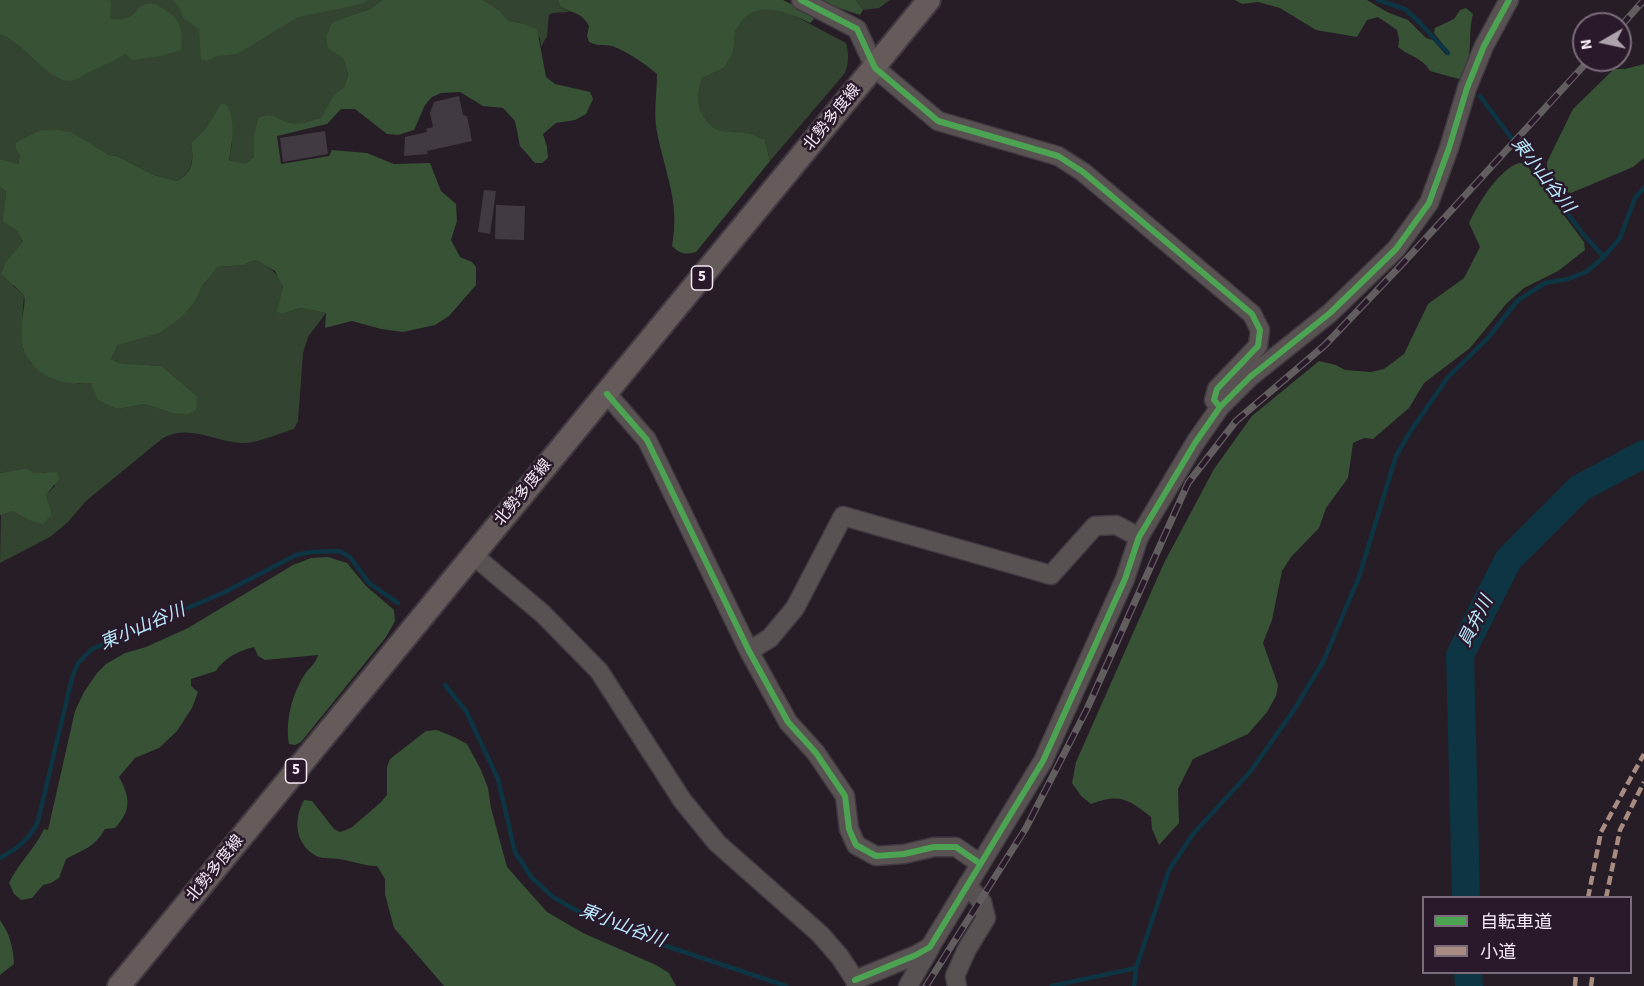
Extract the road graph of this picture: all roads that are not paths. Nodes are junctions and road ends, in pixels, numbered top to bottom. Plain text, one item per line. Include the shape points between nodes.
1 (801, 0) edge
2 (929, 0) edge
3 (1509, 0) edge
4 (875, 68) junction
5 (607, 394) junction
6 (1220, 407) junction
7 (1139, 537) junction
8 (473, 555) junction
9 (749, 651) junction
10 (979, 863) junction
11 (967, 885) junction
12 (930, 947) junction
13 (855, 983) edge
14 (119, 986) edge
15 (908, 986) edge
16 (957, 986) edge

1 - 4 street via 857,29
2 - 4 main road, 北勢多度線 / 5
3 - 6 street via 1467,88 1429,203 1396,249 1330,314 1250,377
4 - 5 main road, 北勢多度線 / 5
4 - 6 street via 938,121 1058,156 1083,172 1252,314 1260,330 1258,346 1217,389 1214,400
5 - 8 main road, 北勢多度線 / 5
5 - 9 street via 647,440
6 - 7 street
7 - 9 street via 1116,525 1095,526 1051,575 843,516 795,608 770,638
7 - 10 street via 1125,579 1043,761
8 - 13 street via 543,614 599,671 682,800 717,843 820,934
8 - 14 main road, 北勢多度線 / 5
9 - 10 street via 788,722 816,753 845,796 849,829 856,845 876,856 956,847
10 - 11 street
11 - 12 street
11 - 16 street via 982,902 986,918 955,976
12 - 13 street
12 - 15 street

